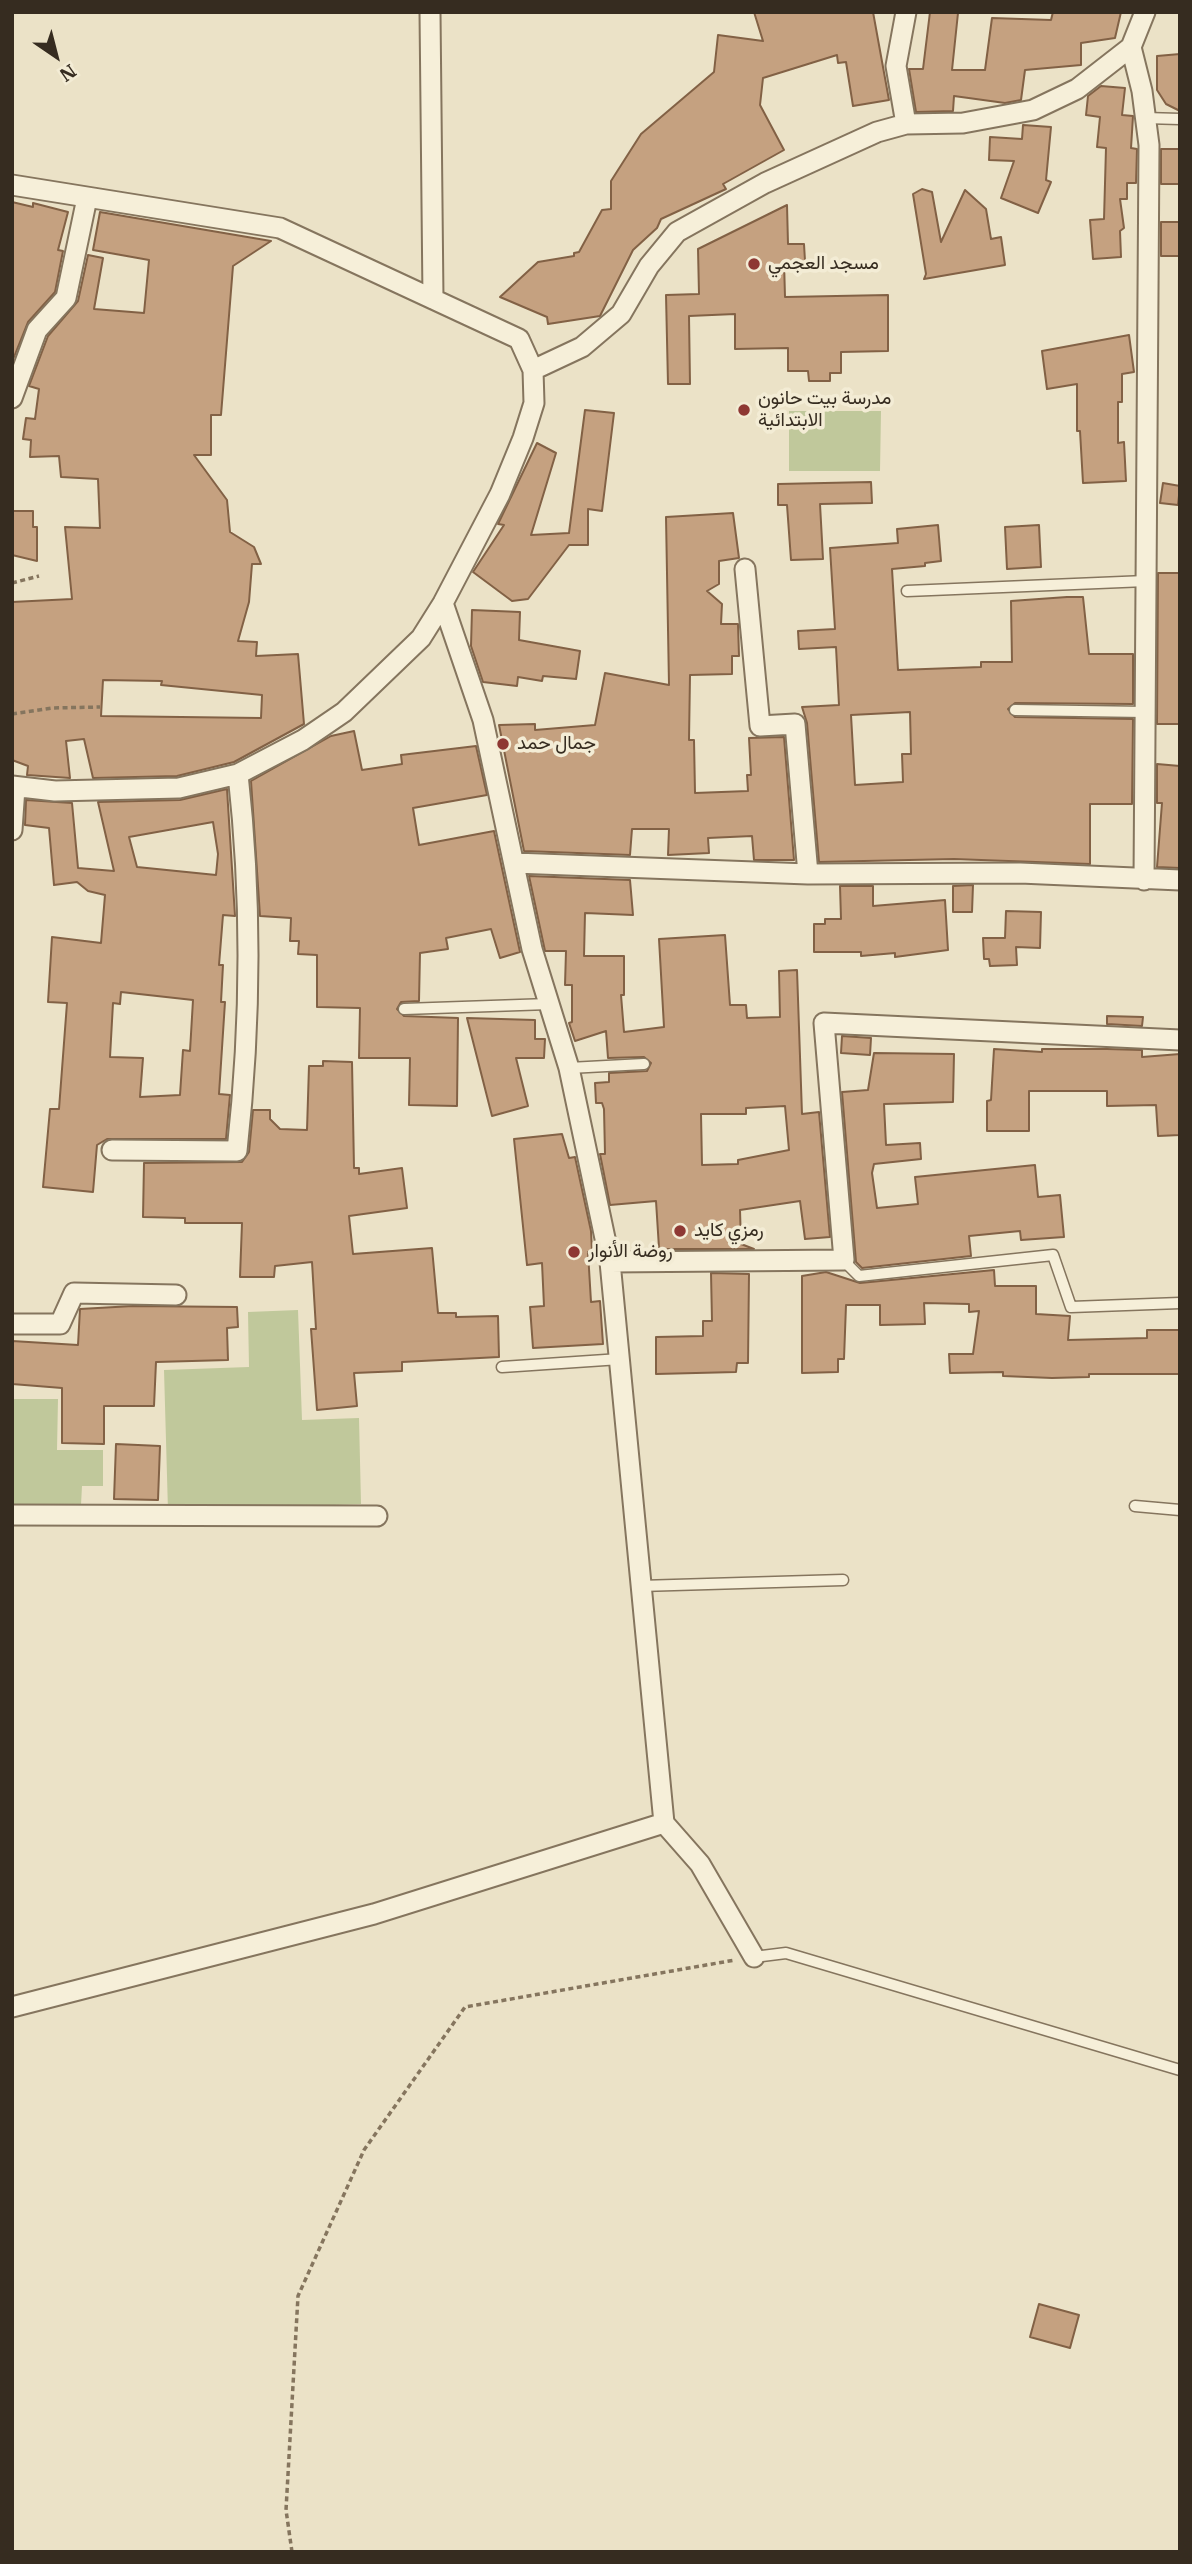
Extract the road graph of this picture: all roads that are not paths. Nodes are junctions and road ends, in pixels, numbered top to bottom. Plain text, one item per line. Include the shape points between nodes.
1 (430, 12) edge
2 (906, 12) edge
3 (1144, 12) edge
4 (1131, 47) junction
5 (1145, 118) junction
6 (1180, 118) edge
7 (906, 124) junction
8 (12, 185) edge
9 (87, 198) junction
10 (433, 299) junction
11 (533, 370) junction
12 (12, 398) edge
13 (745, 569) dead end
14 (1146, 581) junction
15 (906, 592) dead end
16 (443, 603) junction
17 (1015, 710) dead end
18 (1146, 712) junction
19 (238, 774) junction
20 (13, 787) edge
21 (12, 830) edge
22 (514, 863) junction
23 (808, 874) junction
24 (1144, 880) junction
25 (1180, 880) edge
26 (549, 1004) junction
27 (404, 1009) dead end
28 (1180, 1040) edge
29 (644, 1064) dead end
30 (569, 1068) junction
31 (112, 1150) dead end
32 (843, 1260) junction
33 (610, 1262) junction
34 (176, 1295) dead end
35 (1180, 1303) edge
36 (12, 1324) edge
37 (621, 1359) junction
38 (502, 1367) dead end
39 (1135, 1506) dead end
40 (1180, 1510) edge
41 (12, 1515) edge
42 (377, 1516) dead end
43 (843, 1580) dead end
44 (639, 1586) junction
45 (664, 1823) junction
46 (754, 1957) joint
47 (12, 2007) edge
48 (1180, 2070) edge

1 - 10 street
2 - 7 street via 896,66
3 - 4 street
4 - 5 street
4 - 7 street via 1077,89 1033,110 963,123
5 - 6 lane
5 - 14 street via 1149,145
7 - 11 street via 842,146 677,232 649,266 621,314 582,347
8 - 9 street
9 - 10 street via 280,228
9 - 12 street via 66,298 37,330
10 - 11 street via 519,339
11 - 16 street via 534,403 523,438 500,494
13 - 23 street via 760,726 795,724
14 - 15 lane
14 - 18 street
16 - 19 street via 421,638 344,712
16 - 22 street via 483,720
17 - 18 lane
18 - 24 street
19 - 20 street via 179,788 55,791
19 - 31 street via 247,856 247,1059 237,1151
20 - 21 street
22 - 23 street
22 - 26 street
23 - 24 street via 1020,873
24 - 25 street
26 - 27 lane
26 - 30 street
28 - 32 street via 824,1023
29 - 30 lane
30 - 33 street
32 - 33 street
32 - 35 lane via 859,1276 1053,1255 1071,1307
33 - 37 street
34 - 36 street via 74,1293 60,1324
37 - 38 lane
37 - 44 street
39 - 40 lane
41 - 42 street
43 - 44 lane
44 - 45 street
45 - 46 street via 700,1864
45 - 47 street via 374,1914
46 - 48 lane via 786,1953

